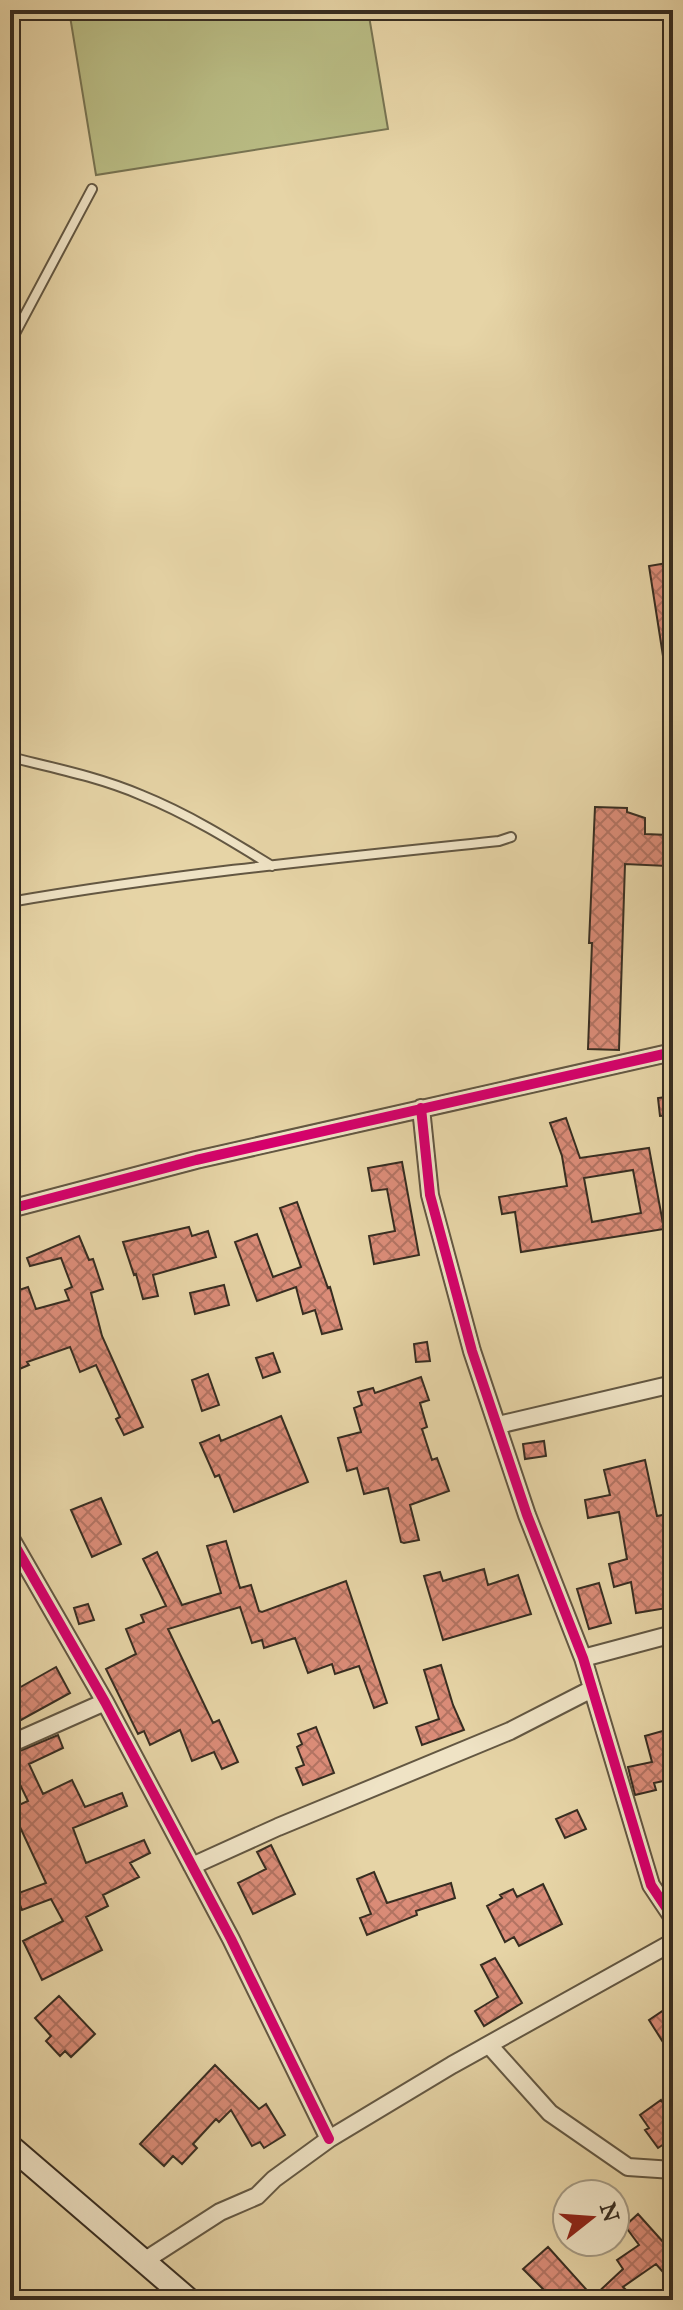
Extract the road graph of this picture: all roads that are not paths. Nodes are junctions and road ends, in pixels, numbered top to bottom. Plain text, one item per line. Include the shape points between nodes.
1 (92, 189) dead end
2 (10, 343) edge
3 (10, 757) edge
4 (511, 837) dead end
5 (273, 866) junction
6 (10, 902) edge
7 (673, 1052) edge
8 (421, 1108) junction
9 (10, 1209) edge
10 (673, 1384) edge
11 (498, 1425) junction
12 (10, 1537) edge
13 (673, 1634) edge
14 (583, 1658) junction
15 (592, 1689) junction
16 (105, 1702) junction
17 (10, 1744) edge
18 (192, 1866) junction
19 (673, 1918) edge
20 (673, 1942) edge
21 (489, 2045) junction
22 (329, 2139) junction
23 (10, 2146) edge
24 (673, 2170) edge
25 (144, 2261) junction
26 (189, 2300) edge

1 - 2 lane
3 - 5 lane via 139,794
4 - 5 lane
5 - 6 lane
7 - 8 street
8 - 9 street
8 - 11 street via 430,1195
10 - 11 street
11 - 14 street
12 - 16 street
13 - 14 street
14 - 15 street
15 - 18 street via 510,1731
15 - 19 street via 651,1885
16 - 17 street
16 - 18 street
18 - 22 street
20 - 21 street
21 - 22 street
21 - 24 street via 550,2113 628,2167
22 - 25 street via 257,2196 220,2212
23 - 25 main road
25 - 26 main road

